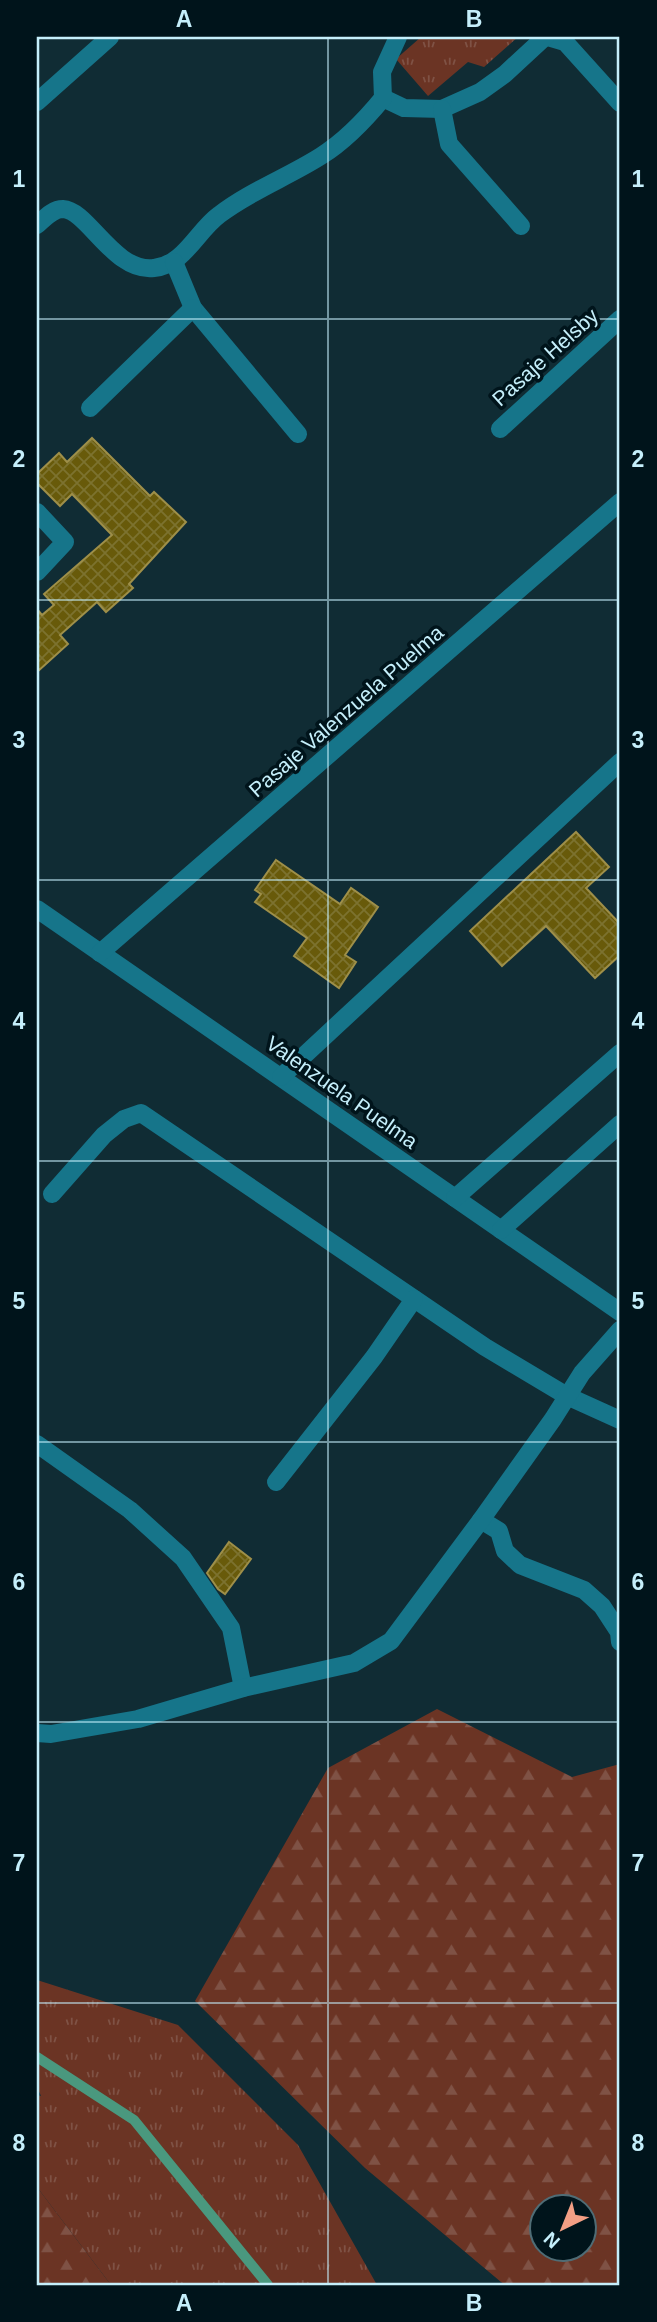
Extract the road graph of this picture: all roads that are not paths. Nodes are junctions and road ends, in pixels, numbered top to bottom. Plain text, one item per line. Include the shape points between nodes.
1 (110, 37) edge
2 (398, 37) edge
3 (546, 37) edge
4 (383, 98) junction
5 (37, 102) edge
6 (620, 103) edge
7 (442, 109) junction
8 (37, 225) edge
9 (521, 226) dead end
10 (174, 262) junction
11 (193, 308) junction
12 (620, 319) edge
13 (90, 408) dead end
14 (500, 429) dead end
15 (298, 435) dead end
16 (620, 502) edge
17 (37, 512) edge
18 (37, 572) edge
19 (620, 762) edge
20 (37, 909) edge
21 (100, 953) junction
22 (620, 1053) edge
23 (281, 1077) junction
24 (620, 1124) edge
25 (52, 1194) dead end
26 (455, 1198) junction
27 (501, 1230) junction
28 (414, 1298) junction
29 (620, 1312) edge
30 (620, 1330) edge
31 (567, 1396) junction
32 (620, 1420) edge
33 (37, 1444) edge
34 (276, 1482) dead end
35 (481, 1520) junction
36 (620, 1642) edge
37 (243, 1688) junction
38 (37, 1734) edge

1 - 5 street
2 - 4 street via 382,72
3 - 6 street via 565,42
3 - 7 street via 505,75
4 - 7 street via 404,108
4 - 10 street via 360,125 321,156 217,216
7 - 9 street via 449,144
8 - 10 street via 62,209 73,212 134,265 147,269
10 - 11 street
11 - 13 street
11 - 15 street
12 - 14 street, Pasaje Helsby
16 - 21 street, Pasaje Valenzuela Puelma
17 - 18 street via 65,542
19 - 23 street
20 - 21 street, Valenzuela Puelma
21 - 23 street, Valenzuela Puelma
22 - 26 street
23 - 26 street, Valenzuela Puelma
24 - 27 street
25 - 28 street via 104,1135 124,1119 141,1114
26 - 27 street, Valenzuela Puelma
27 - 29 street, Valenzuela Puelma
28 - 31 street
28 - 34 street
30 - 31 street
31 - 32 street
31 - 35 street
33 - 37 street via 130,1510 183,1558 230,1628
35 - 36 street via 499,1531 505,1551 520,1565 584,1590 602,1606 619,1632
35 - 37 street via 391,1641 354,1663
37 - 38 street via 138,1719

